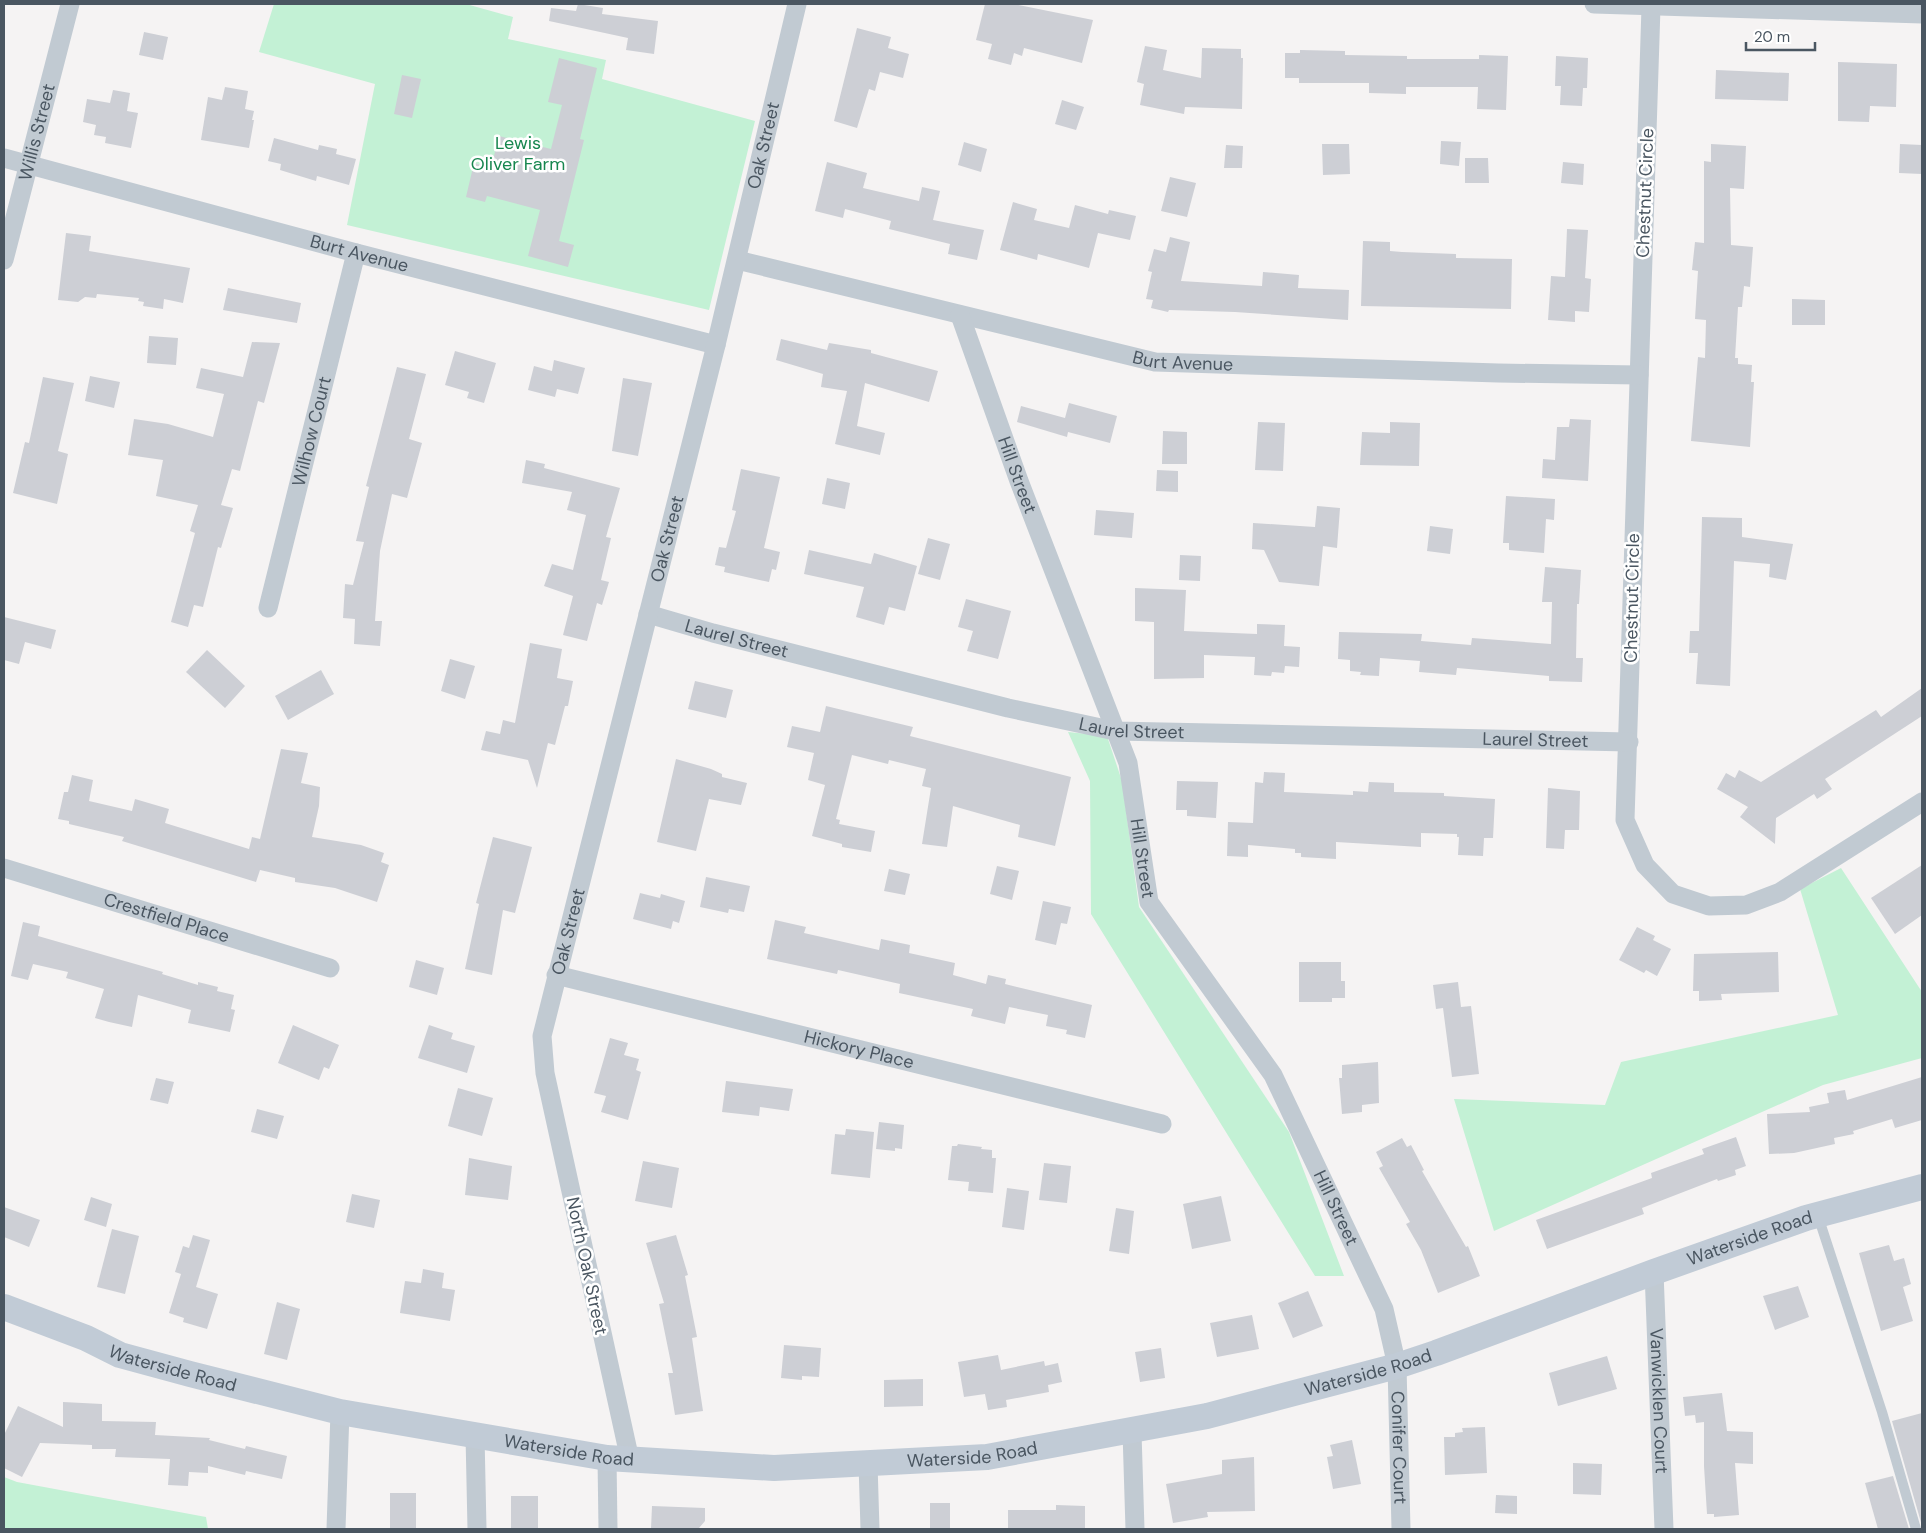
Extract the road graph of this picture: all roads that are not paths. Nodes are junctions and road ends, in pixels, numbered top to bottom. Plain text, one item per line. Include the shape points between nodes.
1 (70, 4) edge
2 (797, 4) edge
3 (1594, 4) edge
4 (1651, 7) junction
5 (1922, 14) edge
6 (4, 158) edge
7 (29, 165) junction
8 (356, 253) junction
9 (4, 260) edge
10 (736, 260) junction
11 (960, 315) junction
12 (716, 345) junction
13 (1639, 375) junction
14 (268, 608) dead end
15 (648, 614) junction
16 (1115, 731) junction
17 (1629, 742) junction
18 (1922, 802) edge
19 (4, 868) edge
20 (330, 968) dead end
21 (556, 975) junction
22 (545, 1072) joint
23 (1162, 1124) dead end
24 (1922, 1187) edge
25 (1818, 1215) junction
26 (1654, 1272) junction
27 (4, 1307) edge
28 (1397, 1366) junction
29 (340, 1412) junction
30 (1132, 1432) junction
31 (475, 1435) junction
32 (618, 1458) junction
33 (868, 1462) junction
34 (336, 1529) edge
35 (477, 1529) edge
36 (608, 1529) edge
37 (870, 1529) edge
38 (1135, 1529) edge
39 (1401, 1529) edge
40 (1664, 1529) edge
41 (1916, 1529) edge

1 - 7 street, Willis Street
2 - 10 street, Oak Street
3 - 4 street
4 - 5 street
4 - 13 street, Chestnut Circle
6 - 7 street, Burt Avenue
7 - 8 street, Burt Avenue
7 - 9 street, Willis Street
8 - 12 street, Burt Avenue
8 - 14 street, Wilhow Court
10 - 11 street, Burt Avenue
10 - 12 street, Oak Street
11 - 13 street, Burt Avenue via 1154,362
11 - 16 street, Hill Street via 1022,490
12 - 15 street, Oak Street
13 - 17 street, Chestnut Circle
15 - 16 street, Laurel Street via 989,703
15 - 21 street, Oak Street
16 - 17 street, Laurel Street
16 - 28 street, Hill Street via 1128,763 1149,902 1273,1075 1384,1309
17 - 18 street, Chestnut Circle via 1626,820 1645,864 1674,894 1709,906 1746,905 1780,892
19 - 20 street, Crestfield Place
21 - 22 street, Oak Street via 542,1036
21 - 23 street, Hickory Place
22 - 32 street, North Oak Street
24 - 25 main road, Waterside Road
25 - 26 main road, Waterside Road
25 - 41 lane
26 - 28 main road, Waterside Road
26 - 40 street, Vanwicklen Court
27 - 29 main road, Waterside Road via 86,1338 120,1355
28 - 30 main road, Waterside Road via 1207,1416
28 - 39 street, Conifer Court
29 - 31 main road, Waterside Road
29 - 34 street
30 - 33 main road, Waterside Road via 986,1457
30 - 38 street
31 - 32 main road, Waterside Road
31 - 35 street
32 - 33 main road, Waterside Road via 774,1468
32 - 36 street, North Oak Street
33 - 37 street

